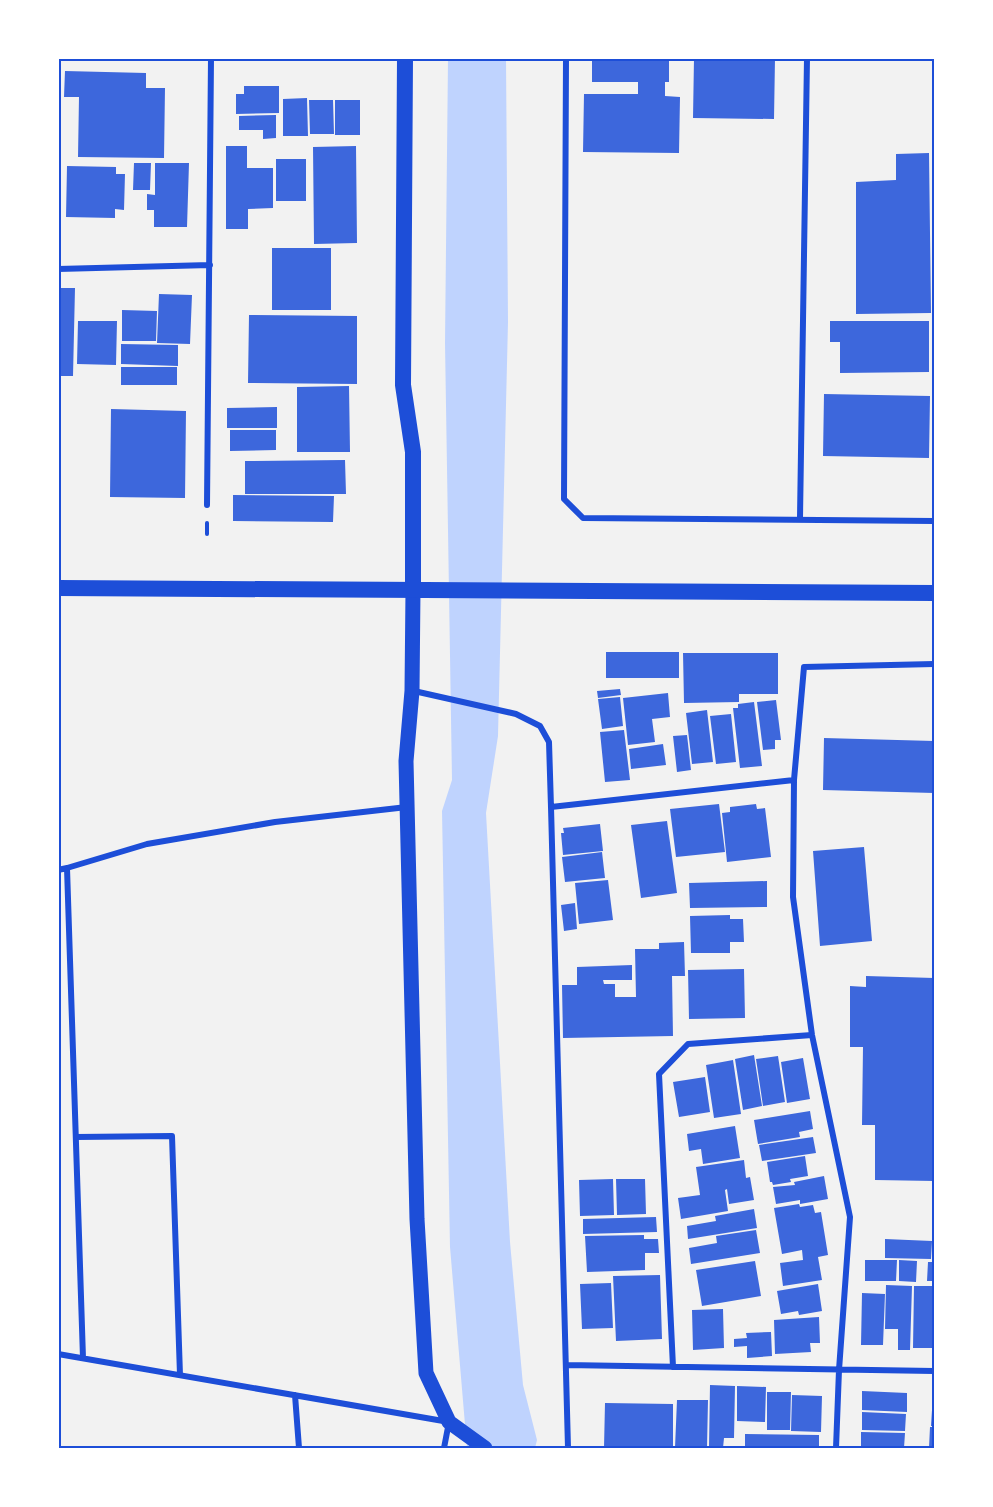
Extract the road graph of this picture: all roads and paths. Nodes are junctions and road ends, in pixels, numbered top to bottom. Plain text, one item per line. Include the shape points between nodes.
1 (211, 58) edge
2 (405, 58) edge
3 (566, 58) edge
4 (807, 58) edge
5 (210, 265) junction
6 (58, 269) edge
7 (207, 505) dead end
8 (801, 518) junction
9 (934, 521) edge
10 (58, 588) edge
11 (413, 590) junction
12 (934, 592) edge
13 (934, 664) edge
14 (412, 691) junction
15 (794, 780) junction
16 (408, 807) junction
17 (551, 807) junction
18 (67, 868) junction
19 (58, 870) edge
20 (812, 1035) junction
21 (76, 1137) junction
22 (58, 1354) edge
23 (83, 1358) junction
24 (567, 1365) junction
25 (673, 1367) junction
26 (839, 1370) junction
27 (934, 1371) edge
28 (180, 1375) junction
29 (296, 1395) junction
30 (449, 1422) junction
31 (299, 1449) edge
32 (444, 1449) edge
33 (485, 1449) edge
34 (568, 1449) edge
35 (836, 1449) edge

1 - 5 street
2 - 11 highway via 403,385 413,452
3 - 8 street via 564,499 583,518
4 - 8 street
5 - 6 street
5 - 7 street
8 - 9 street
10 - 11 highway
11 - 12 highway
11 - 14 main road
13 - 15 street via 804,667
14 - 16 main road via 406,761
14 - 17 street via 516,714 540,726 549,742
15 - 17 street
15 - 20 street via 793,897
16 - 18 street via 275,822 147,844
16 - 30 main road via 417,1219 426,1373
17 - 24 street
18 - 19 street
18 - 21 street
20 - 25 street via 688,1044 659,1074
20 - 26 street via 850,1217
21 - 23 street
21 - 28 street via 172,1136
22 - 23 street
23 - 28 street
24 - 25 street
24 - 34 street
25 - 26 street
26 - 27 street
26 - 35 street
28 - 29 street
29 - 30 street
29 - 31 street
30 - 32 street
30 - 33 main road

